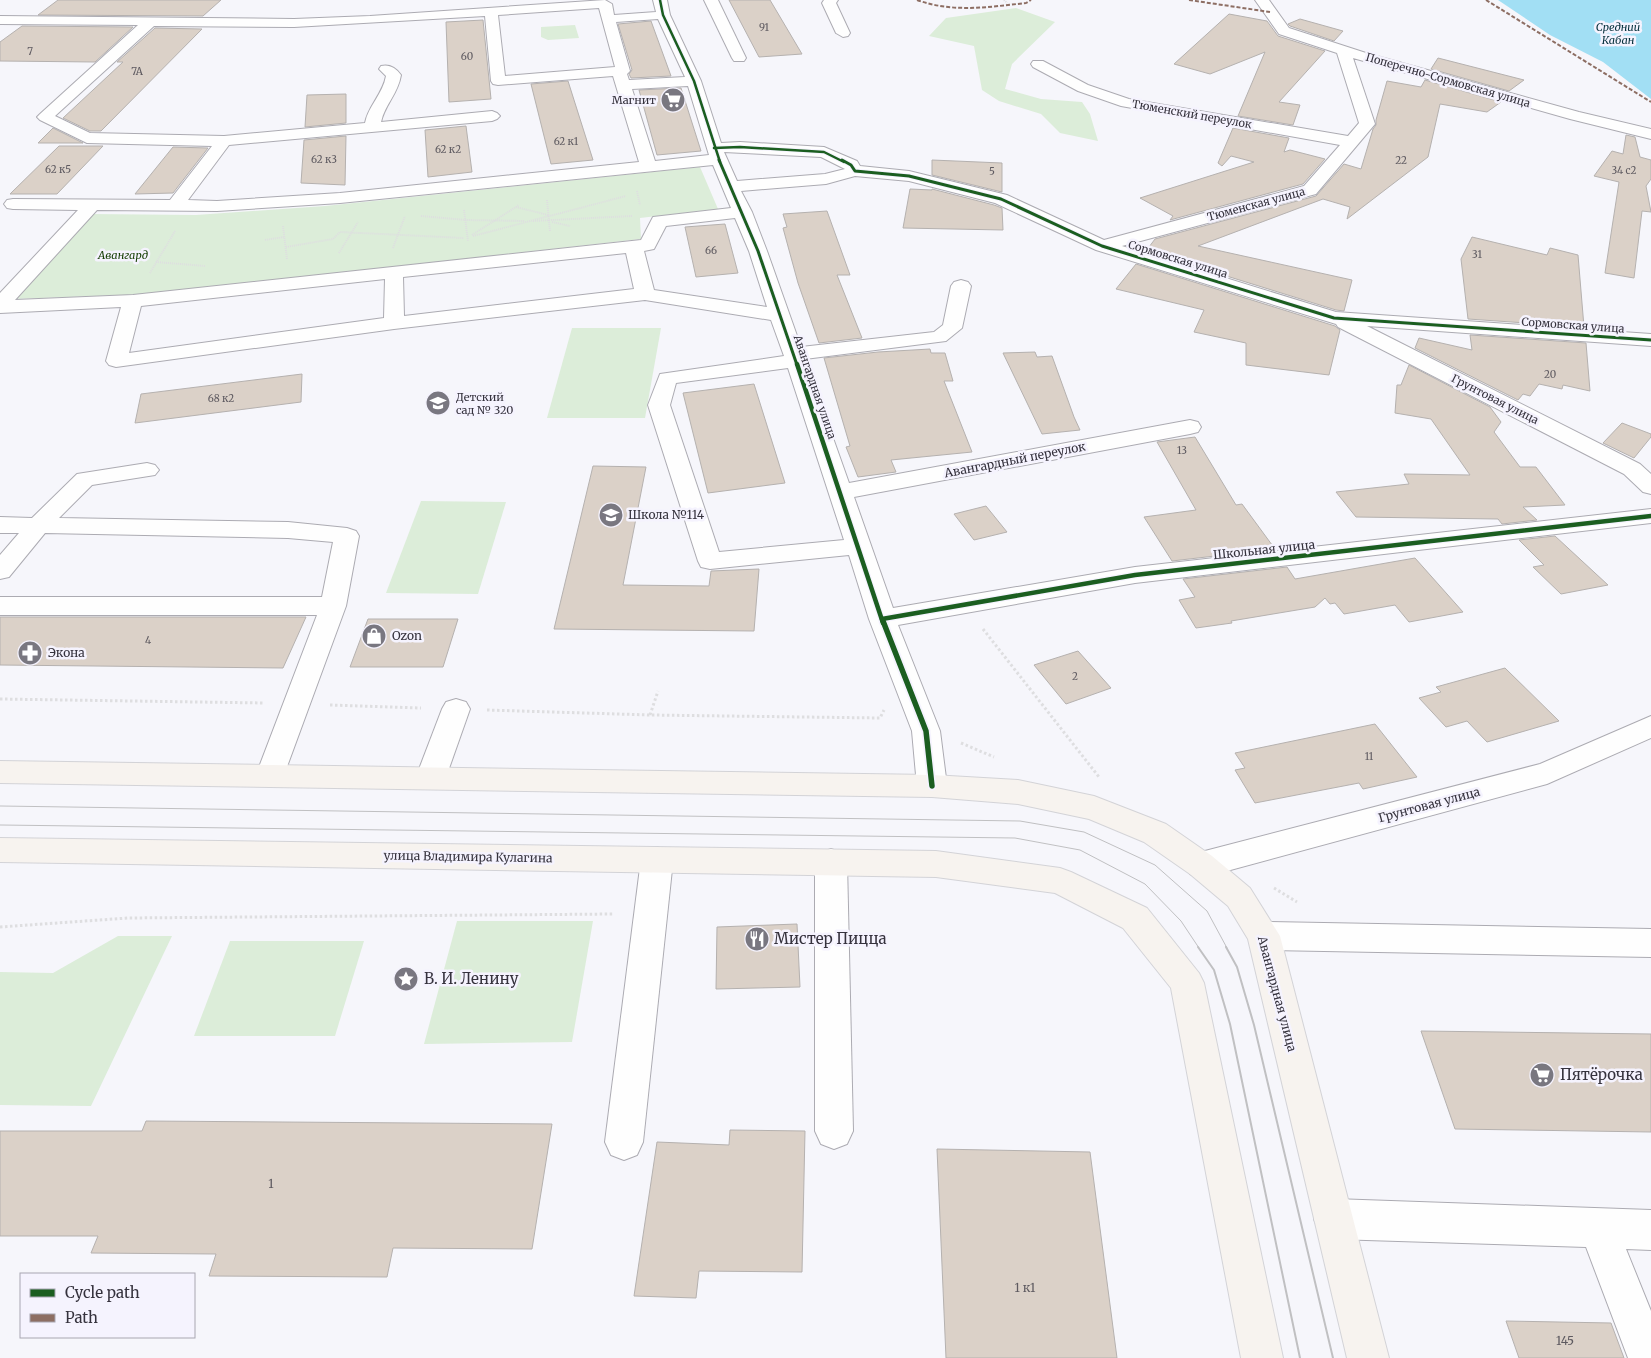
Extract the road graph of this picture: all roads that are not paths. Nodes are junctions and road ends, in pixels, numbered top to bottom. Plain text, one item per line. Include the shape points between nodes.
1 (711, 0) edge
2 (831, 0) edge
3 (1262, 0) edge
4 (532, 5) edge
5 (662, 7) edge
6 (606, 8) edge
7 (491, 12) junction
8 (0, 20) edge
9 (151, 21) junction
10 (843, 33) dead end
11 (1343, 50) junction
12 (739, 58) dead end
13 (1038, 64) dead end
14 (386, 69) dead end
15 (621, 78) junction
16 (694, 81) junction
17 (492, 116) dead end
18 (373, 128) junction
19 (1651, 134) edge
20 (224, 141) junction
21 (1353, 142) junction
22 (717, 154) junction
23 (648, 166) junction
24 (855, 171) junction
25 (732, 187) junction
26 (13, 204) dead end
27 (92, 205) junction
28 (174, 207) junction
29 (743, 212) junction
30 (1102, 246) junction
31 (634, 247) junction
32 (389, 274) junction
33 (961, 286) dead end
34 (645, 294) junction
35 (133, 301) junction
36 (0, 306) edge
37 (780, 316) junction
38 (1334, 318) junction
39 (394, 323) junction
40 (1651, 340) edge
41 (795, 358) junction
42 (1190, 427) dead end
43 (1641, 469) edge
44 (147, 470) dead end
45 (1651, 488) edge
46 (840, 492) junction
47 (1651, 516) edge
48 (0, 525) edge
49 (38, 525) junction
50 (859, 546) junction
51 (0, 571) edge
52 (0, 606) edge
53 (333, 606) junction
54 (882, 619) junction
55 (456, 709) dead end
56 (1651, 726) edge
57 (0, 772) edge
58 (271, 775) junction
59 (431, 777) junction
60 (932, 786) junction
61 (0, 850) edge
62 (657, 860) junction
63 (831, 862) junction
64 (1201, 865) junction
65 (1264, 936) junction
66 (1651, 943) edge
67 (834, 1132) dead end
68 (624, 1142) dead end
69 (1334, 1219) junction
70 (1598, 1228) junction
71 (1651, 1230) edge
72 (1262, 1358) edge
73 (1368, 1358) edge
74 (1649, 1358) edge

1 - 12 street
2 - 10 street via 829,3
3 - 11 street, Поперечно-Сормовская улица via 1284,31
4 - 6 street
4 - 7 street
5 - 6 street
5 - 16 street, Авангардная улица
6 - 15 street via 623,71
7 - 9 street via 294,23
7 - 15 street via 498,81
8 - 9 street
9 - 20 street via 46,117 87,138
11 - 19 street, Поперечно-Сормовская улица via 1575,116
11 - 21 street, Тюменская улица via 1367,124
13 - 21 street, Тюменский переулок via 1083,88 1126,103
14 - 18 street via 394,75 393,82 372,120
15 - 16 street
15 - 23 street
16 - 22 street, Авангардная улица
17 - 18 street
18 - 20 street
20 - 28 street
21 - 30 street, Тюменская улица via 1310,190
22 - 23 street, Сормовская улица
22 - 24 street, Сормовская улица via 740,147 824,152 851,165
22 - 25 street, Авангардная улица
23 - 28 street, Сормовская улица via 372,195
24 - 25 street via 826,179
24 - 30 street, Сормовская улица via 909,176 1001,199
25 - 29 street, Авангардная улица
26 - 27 street, Сормовская улица
27 - 28 street, Сормовская улица
27 - 36 street
29 - 31 street via 658,221 648,245
29 - 37 street, Авангардная улица
30 - 38 street, Сормовская улица
31 - 32 street
31 - 34 street
32 - 35 street
32 - 39 street
33 - 41 street via 952,328 939,337
34 - 37 street
34 - 39 street
35 - 36 street
35 - 39 street via 116,361
37 - 41 street, Авангардная улица
38 - 40 street, Сормовская улица
38 - 43 street, Грунтовая улица
41 - 46 street, Авангардная улица
41 - 50 street via 667,378 659,405 710,561
42 - 46 street, Авангардный переулок
43 - 45 street, Грунтовая улица
44 - 49 street via 84,479
46 - 50 street, Авангардная улица
47 - 54 street, Школьная улица via 1135,575
48 - 49 street
49 - 51 street
49 - 53 street via 288,530 347,536
50 - 54 street, Авангардная улица
52 - 53 street
53 - 58 street
54 - 60 street, Авангардная улица via 926,731
55 - 59 street
56 - 64 street, Грунтовая улица via 1547,773
57 - 58 main road
58 - 59 main road
59 - 60 main road
60 - 64 main road, Авангардная улица via 1018,792 1094,808 1155,834
61 - 62 main road, улица Владимира Кулагина
62 - 63 main road, улица Владимира Кулагина
62 - 68 street
63 - 67 street
63 - 72 main road, улица Владимира Кулагина via 936,864 1060,881 1136,918 1187,983
64 - 65 main road, Авангардная улица via 1239,897
65 - 66 street
65 - 69 main road, Авангардная улица
69 - 70 street
69 - 73 main road, Авангардная улица
70 - 71 street
70 - 74 street

